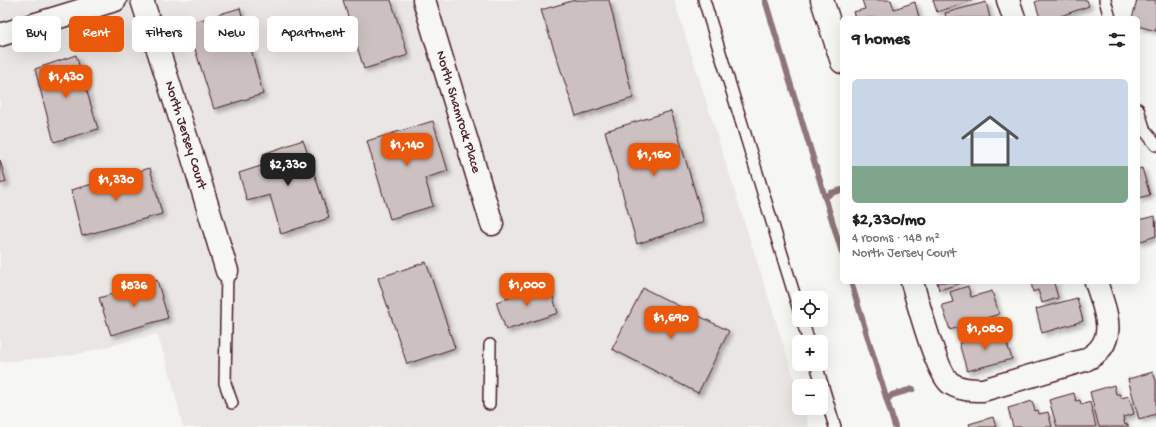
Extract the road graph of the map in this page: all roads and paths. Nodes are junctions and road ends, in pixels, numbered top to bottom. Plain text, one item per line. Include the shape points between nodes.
1 (115, 0) edge
2 (142, 0) edge
3 (424, 0) edge
4 (704, 0) edge
5 (822, 0) edge
6 (1008, 0) edge
7 (1105, 0) edge
8 (1013, 16) edge
9 (1109, 16) edge
10 (0, 35) edge
11 (840, 56) edge
12 (1140, 116) edge
13 (1156, 145) edge
14 (492, 224) dead end
15 (227, 271) joint
16 (913, 284) edge
17 (1097, 284) edge
18 (793, 291) edge
19 (490, 345) dead end
20 (818, 371) edge
21 (232, 403) dead end
22 (489, 404) dead end
23 (835, 427) edge

1 - 10 street
2 - 15 street, North Jersey Court
3 - 14 street, North Shamrock Place
4 - 18 lane
5 - 11 street
6 - 8 street
7 - 9 lane
12 - 13 lane via 1144,131
15 - 21 lane via 225,383
16 - 17 street via 936,359 954,394 964,389 983,390 1094,356 1111,342 1108,321
19 - 22 lane
20 - 23 lane

